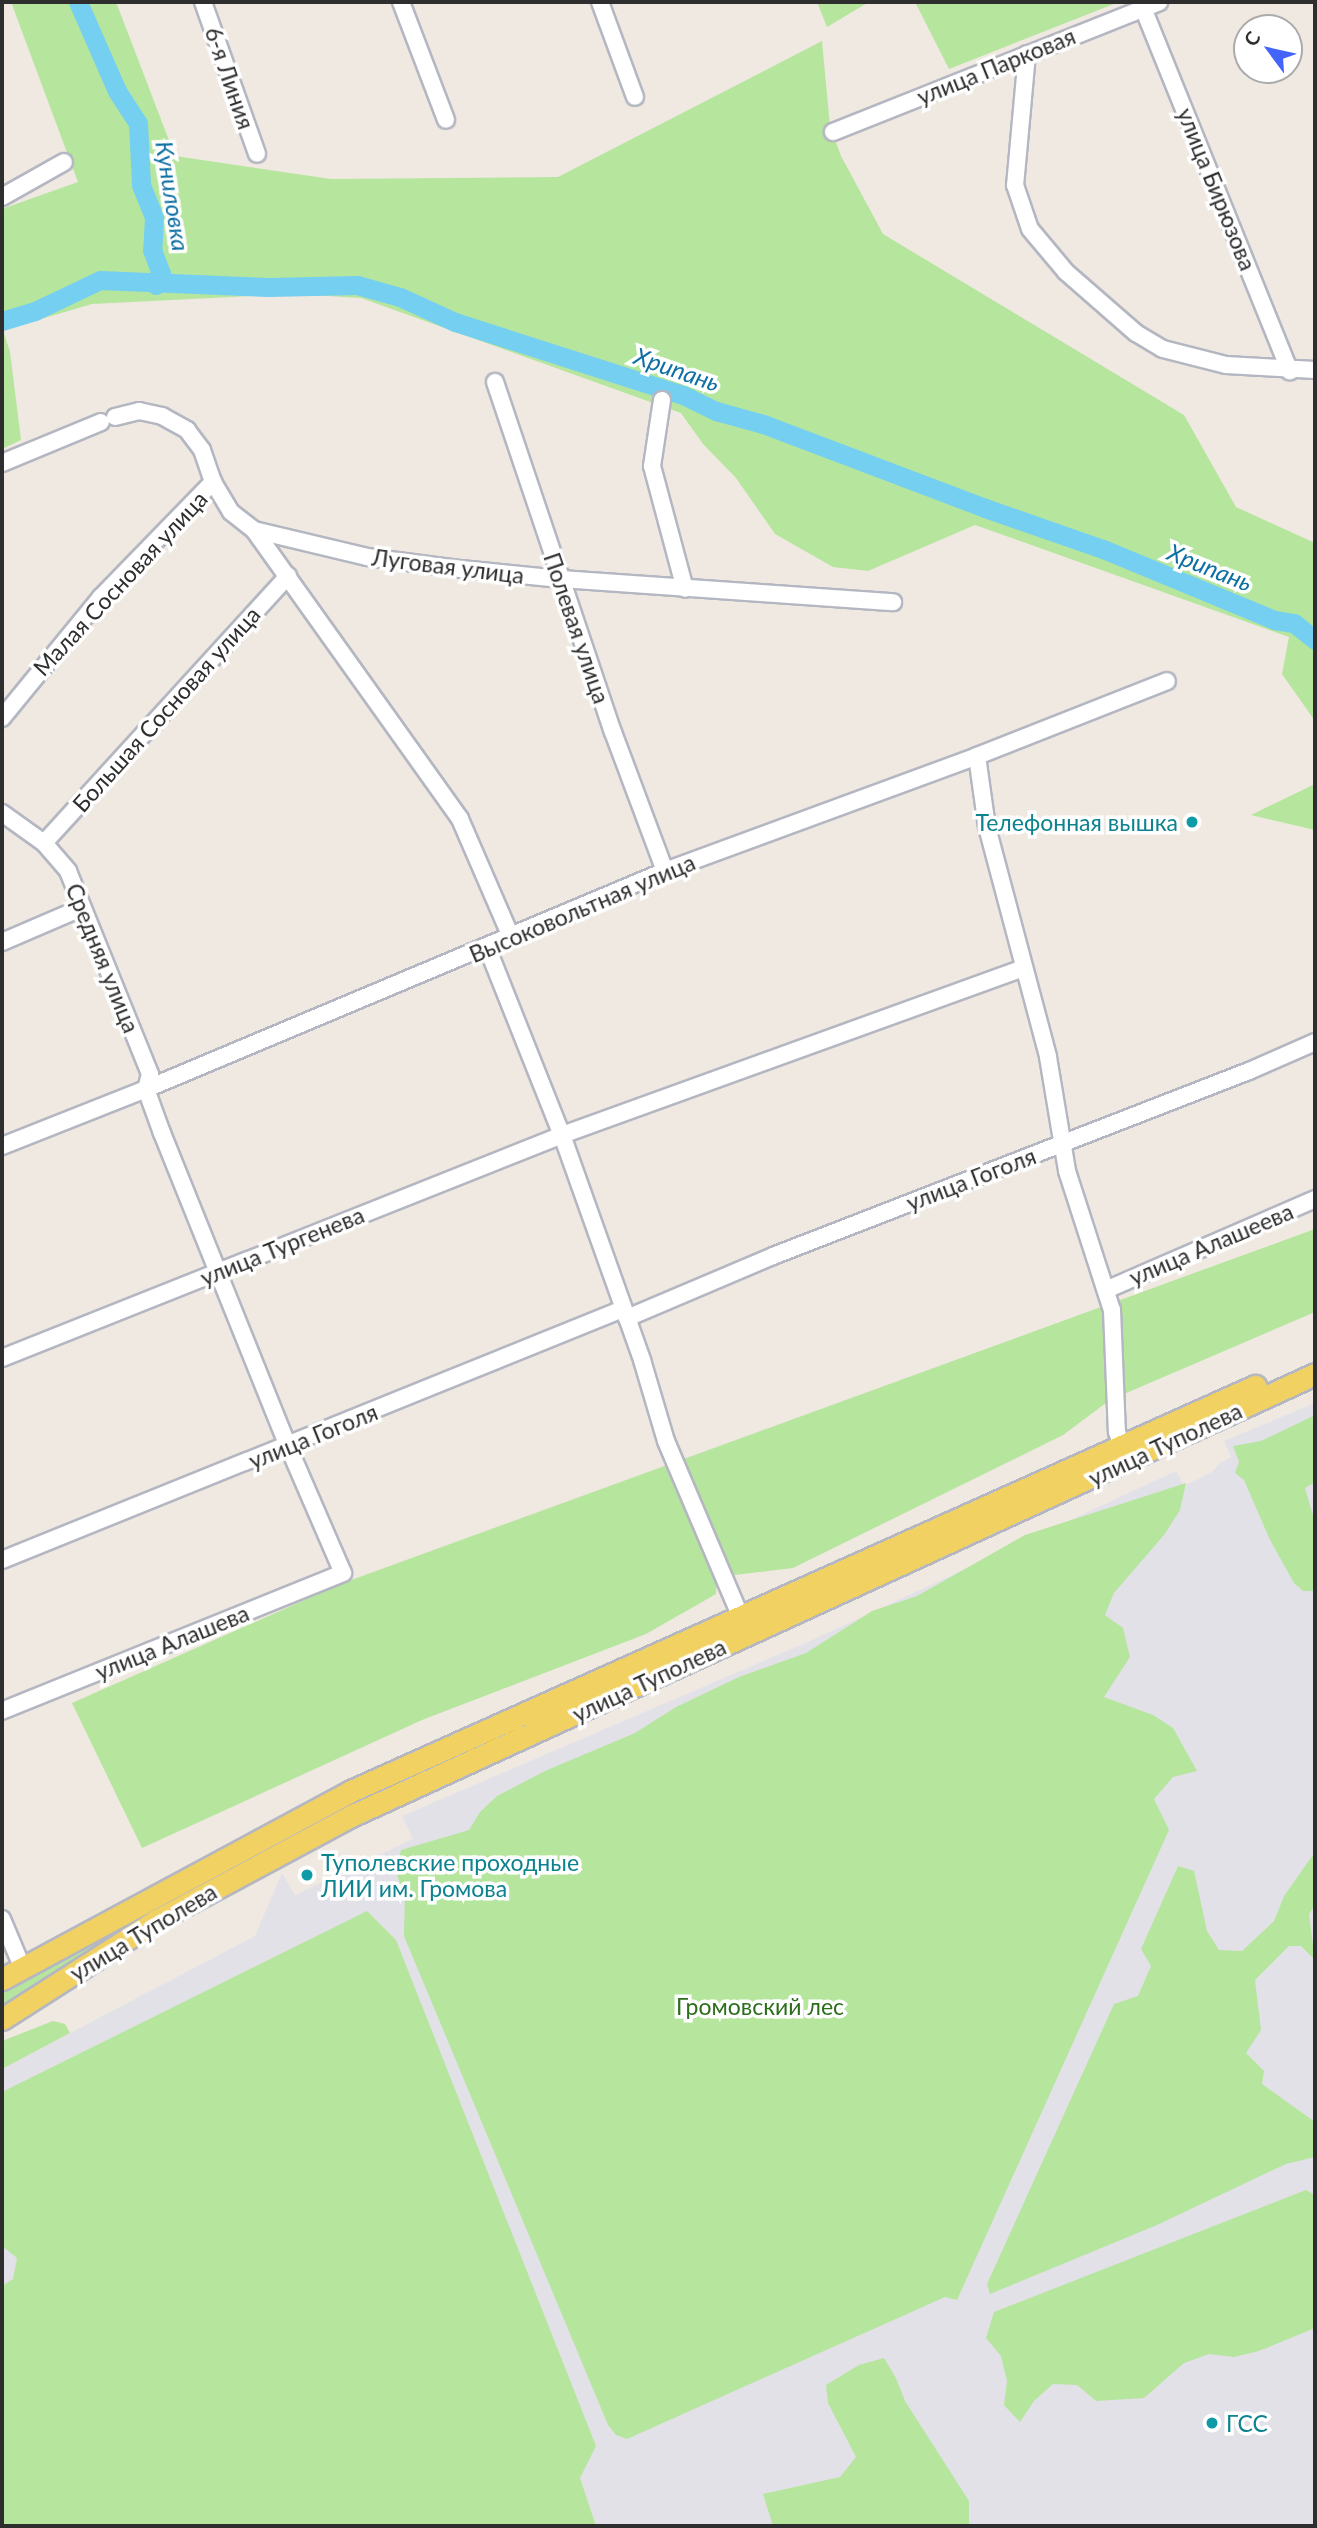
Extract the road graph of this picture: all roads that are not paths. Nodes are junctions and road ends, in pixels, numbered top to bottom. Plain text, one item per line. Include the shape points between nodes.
1 (203, 2) edge
2 (401, 2) edge
3 (600, 2) edge
4 (1159, 2) edge
5 (1143, 8) junction
6 (1027, 54) junction
7 (635, 97) dead end
8 (446, 120) dead end
9 (833, 132) dead end
10 (257, 154) dead end
11 (64, 162) dead end
12 (2, 197) edge
13 (1315, 370) edge
14 (1290, 371) junction
15 (495, 382) dead end
16 (662, 400) dead end
17 (2, 463) edge
18 (213, 482) junction
19 (254, 530) junction
20 (288, 576) junction
21 (561, 579) junction
22 (685, 589) junction
23 (893, 602) dead end
24 (1167, 681) dead end
25 (2, 718) edge
26 (977, 757) junction
27 (2, 813) edge
28 (44, 843) junction
29 (665, 871) junction
30 (81, 908) junction
31 (511, 937) junction
32 (2, 942) edge
33 (487, 947) junction
34 (1024, 968) junction
35 (1315, 1042) edge
36 (146, 1089) junction
37 (562, 1135) junction
38 (1061, 1144) junction
39 (2, 1146) edge
40 (1315, 1199) edge
41 (219, 1271) junction
42 (1106, 1290) junction
43 (625, 1314) junction
44 (2, 1359) edge
45 (1315, 1360) edge
46 (1315, 1374) edge
47 (288, 1446) junction
48 (1122, 1446) junction
49 (2, 1560) edge
50 (343, 1573) joint
51 (741, 1618) junction
52 (2, 1711) edge
53 (2, 1919) edge
54 (19, 1959) junction
55 (2, 1979) edge
56 (2, 2019) edge

1 - 10 street, 6-я Линия
2 - 8 street
3 - 7 street
4 - 5 street, улица Парковая
5 - 6 street, улица Парковая
5 - 14 street, улица Бирюзова
6 - 9 street, улица Парковая
6 - 14 street via 1015,185 1030,229 1098,303 1163,349 1226,365
11 - 12 street
13 - 14 street
15 - 21 street, Полевая улица
16 - 22 street via 652,466
17 - 18 street via 139,411 162,416 187,430 202,450
18 - 19 street via 230,512
18 - 25 street, Малая Сосновая улица via 101,597
19 - 20 street
19 - 21 street, Луговая улица via 367,557
20 - 28 street, Большая Сосновая улица
20 - 31 street via 460,819
21 - 22 street, Луговая улица
21 - 29 street, Полевая улица
22 - 23 street, Луговая улица
24 - 26 street, Высоковольтная улица
26 - 29 street, Высоковольтная улица
26 - 34 street via 986,827
27 - 28 street, Средняя улица
28 - 30 street, Средняя улица via 68,871
29 - 31 street, Высоковольтная улица
30 - 32 street
30 - 36 street, Средняя улица via 150,1074
31 - 33 street, Высоковольтная улица
33 - 36 street, Высоковольтная улица
33 - 37 street
34 - 37 street, улица Тургенева
34 - 38 street via 1048,1057
35 - 38 street, улица Гоголя
36 - 39 street, Высоковольтная улица
36 - 41 street, Средняя улица
37 - 41 street, улица Тургенева
37 - 43 street
38 - 42 street
38 - 43 street, улица Гоголя
40 - 42 street, улица Алашеева
41 - 44 street, улица Тургенева
41 - 47 street, Средняя улица
42 - 48 street via 1112,1310 1117,1432
43 - 47 street, улица Гоголя
43 - 51 street via 666,1441
45 - 48 main road, улица Туполева
46 - 56 main road, улица Туполева via 351,1816 156,1920
47 - 49 street, улица Гоголя
47 - 50 street, Средняя улица
48 - 51 main road, улица Туполева
50 - 52 street, улица Алашева
51 - 54 main road, улица Туполева via 351,1791
53 - 54 street
54 - 55 main road, улица Туполева

